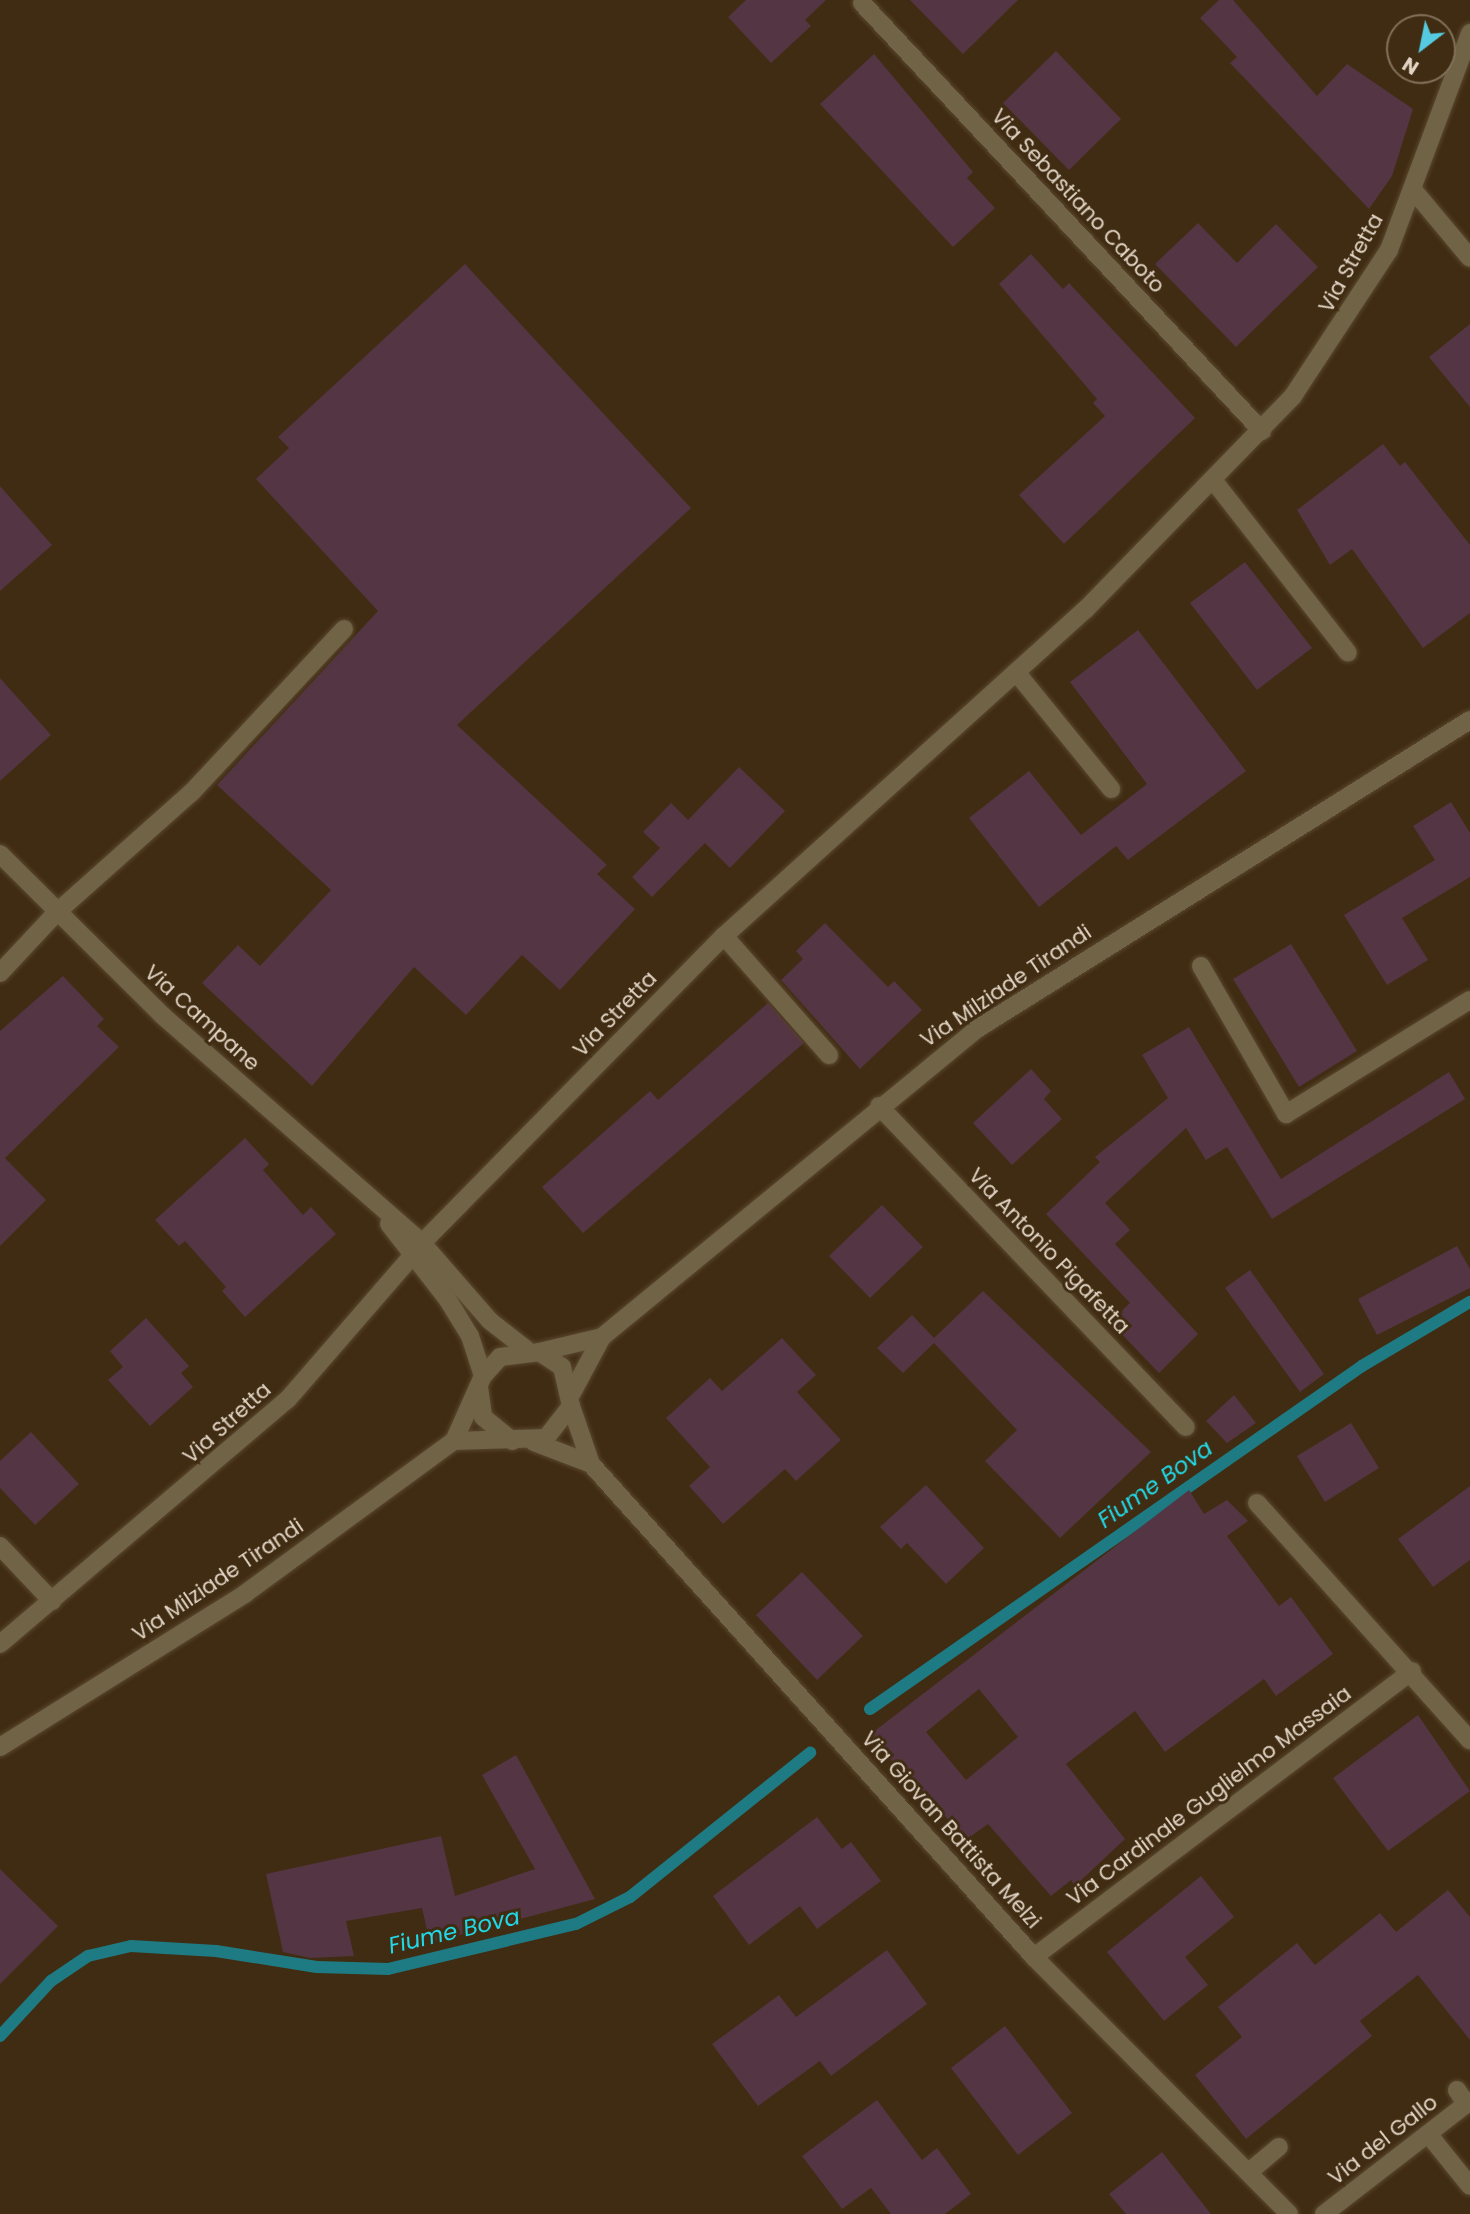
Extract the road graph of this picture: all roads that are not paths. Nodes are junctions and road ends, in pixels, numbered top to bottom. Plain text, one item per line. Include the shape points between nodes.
1 (861, 1) edge
2 (1470, 33) edge
3 (1414, 191) junction
4 (1470, 258) edge
5 (1262, 431) junction
6 (1213, 480) junction
7 (344, 629) dead end
8 (1348, 653) dead end
9 (1016, 672) junction
10 (1470, 720) edge
11 (1111, 789) dead end
12 (0, 854) edge
13 (56, 913) junction
14 (723, 936) junction
15 (1201, 966) dead end
16 (0, 973) edge
17 (1470, 1000) edge
18 (829, 1055) dead end
19 (879, 1106) junction
20 (416, 1250) junction
21 (602, 1336) junction
22 (532, 1351) junction
23 (481, 1382) junction
24 (571, 1400) junction
25 (1186, 1427) dead end
26 (454, 1441) junction
27 (526, 1442) junction
28 (591, 1464) junction
29 (1257, 1503) dead end
30 (0, 1546) edge
31 (52, 1601) junction
32 (0, 1644) edge
33 (1412, 1671) junction
34 (1470, 1741) edge
35 (0, 1747) edge
36 (1034, 1957) junction
37 (1465, 2098) edge
38 (1429, 2135) junction
39 (1279, 2147) dead end
40 (1250, 2172) junction
41 (1470, 2186) edge
42 (1289, 2214) edge
43 (1324, 2214) edge

1 - 5 street, Via Sebastiano Caboto
2 - 3 street, Via Stretta
3 - 4 street
3 - 5 street, Via Stretta via 1358,304
5 - 6 street, Via Stretta
6 - 8 street
6 - 9 street, Via Stretta
7 - 13 street via 192,792
9 - 11 street
9 - 14 street, Via Stretta
10 - 19 street, Via Milziade Tirandi via 1071,967 977,1029
12 - 13 street, Via Campane
13 - 16 street
13 - 20 street, Via Campane via 379,1209
14 - 18 street
14 - 20 street, Via Stretta
15 - 17 street via 1286,1114
19 - 21 street, Via Milziade Tirandi
19 - 25 street, Via Antonio Pigafetta
20 - 22 street, Via Campane via 490,1321
20 - 23 street, Via Campane via 470,1336
20 - 31 street, Via Stretta via 288,1399
21 - 22 street, Via Milziade Tirandi
21 - 24 street, Via Milziade Tirandi
22 - 23 street, Via Milziade Tirandi via 500,1357
22 - 24 street via 562,1367
23 - 26 street, Via Milziade Tirandi
23 - 27 street via 488,1423
24 - 27 street, Via Milziade Tirandi via 557,1430
24 - 28 street, Via Giovan Battista Melzi
26 - 27 street
26 - 35 street, Via Milziade Tirandi via 246,1593
27 - 28 street, Via Giovan Battista Melzi
28 - 36 street, Via Giovan Battista Melzi
29 - 33 street
30 - 31 street
31 - 32 street, Via Stretta
33 - 34 street
33 - 36 street, Via Cardinale Guglielmo Massaia
36 - 40 street, Via Giovan Battista Melzi
37 - 38 street, Via del Gallo
38 - 41 street
38 - 43 street, Via del Gallo
39 - 40 street
40 - 42 street, Via Giovan Battista Melzi

